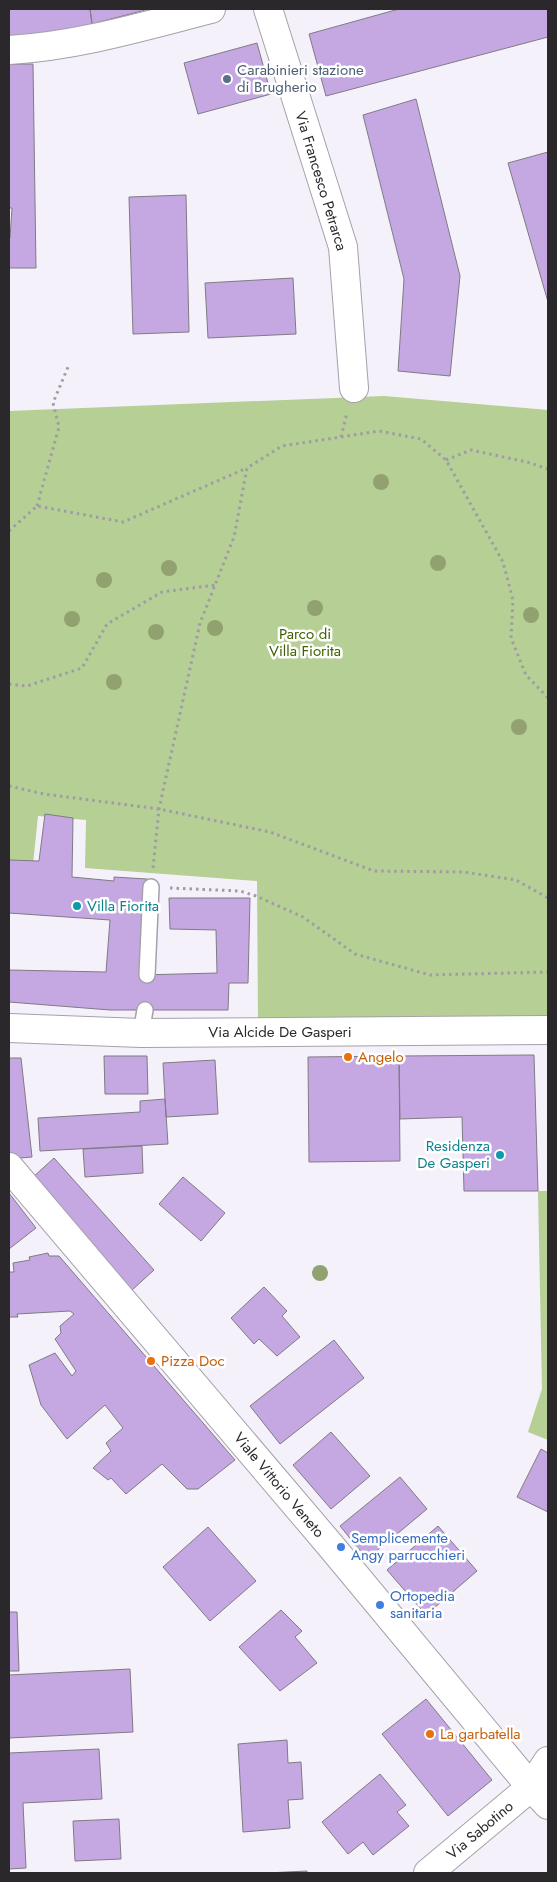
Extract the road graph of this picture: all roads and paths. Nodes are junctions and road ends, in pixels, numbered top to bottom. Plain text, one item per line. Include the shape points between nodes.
1 (211, 9) edge
2 (268, 9) edge
3 (9, 50) edge
4 (68, 367) dead end
5 (354, 388) joint
6 (341, 437) junction
7 (446, 460) junction
8 (247, 468) junction
9 (548, 469) edge
10 (37, 506) junction
11 (9, 531) edge
12 (215, 585) junction
13 (9, 684) edge
14 (548, 698) edge
15 (9, 786) edge
16 (158, 809) junction
17 (151, 887) junction
18 (548, 898) edge
19 (548, 972) edge
20 (147, 975) dead end
21 (10, 1028) edge
22 (548, 1030) edge
23 (9, 1167) edge
24 (548, 1761) edge
25 (540, 1796) edge
26 (428, 1873) edge

1 - 3 street via 97,37
2 - 5 street, Via Francesco Petrarca via 343,247
4 - 10 path via 53,403 58,427
5 - 6 path
6 - 7 path via 378,431 421,439
6 - 8 path via 282,446
7 - 9 path via 471,450
7 - 14 path via 503,562 513,600 511,638 526,674
8 - 10 path via 123,522
8 - 12 path via 234,537
10 - 11 path
12 - 13 path via 162,592 108,624 82,668 27,686
12 - 16 path via 200,622
15 - 16 path via 44,794
16 - 17 path
16 - 18 path via 270,832 374,871 464,872 516,880
17 - 19 path via 240,891 256,896 303,916 355,954 430,975
17 - 20 lane
21 - 22 street, Via Alcide De Gasperi via 143,1021
23 - 25 street, Viale Vittorio Veneto
24 - 25 street, Via Sabotino
25 - 26 street, Via Sabotino

